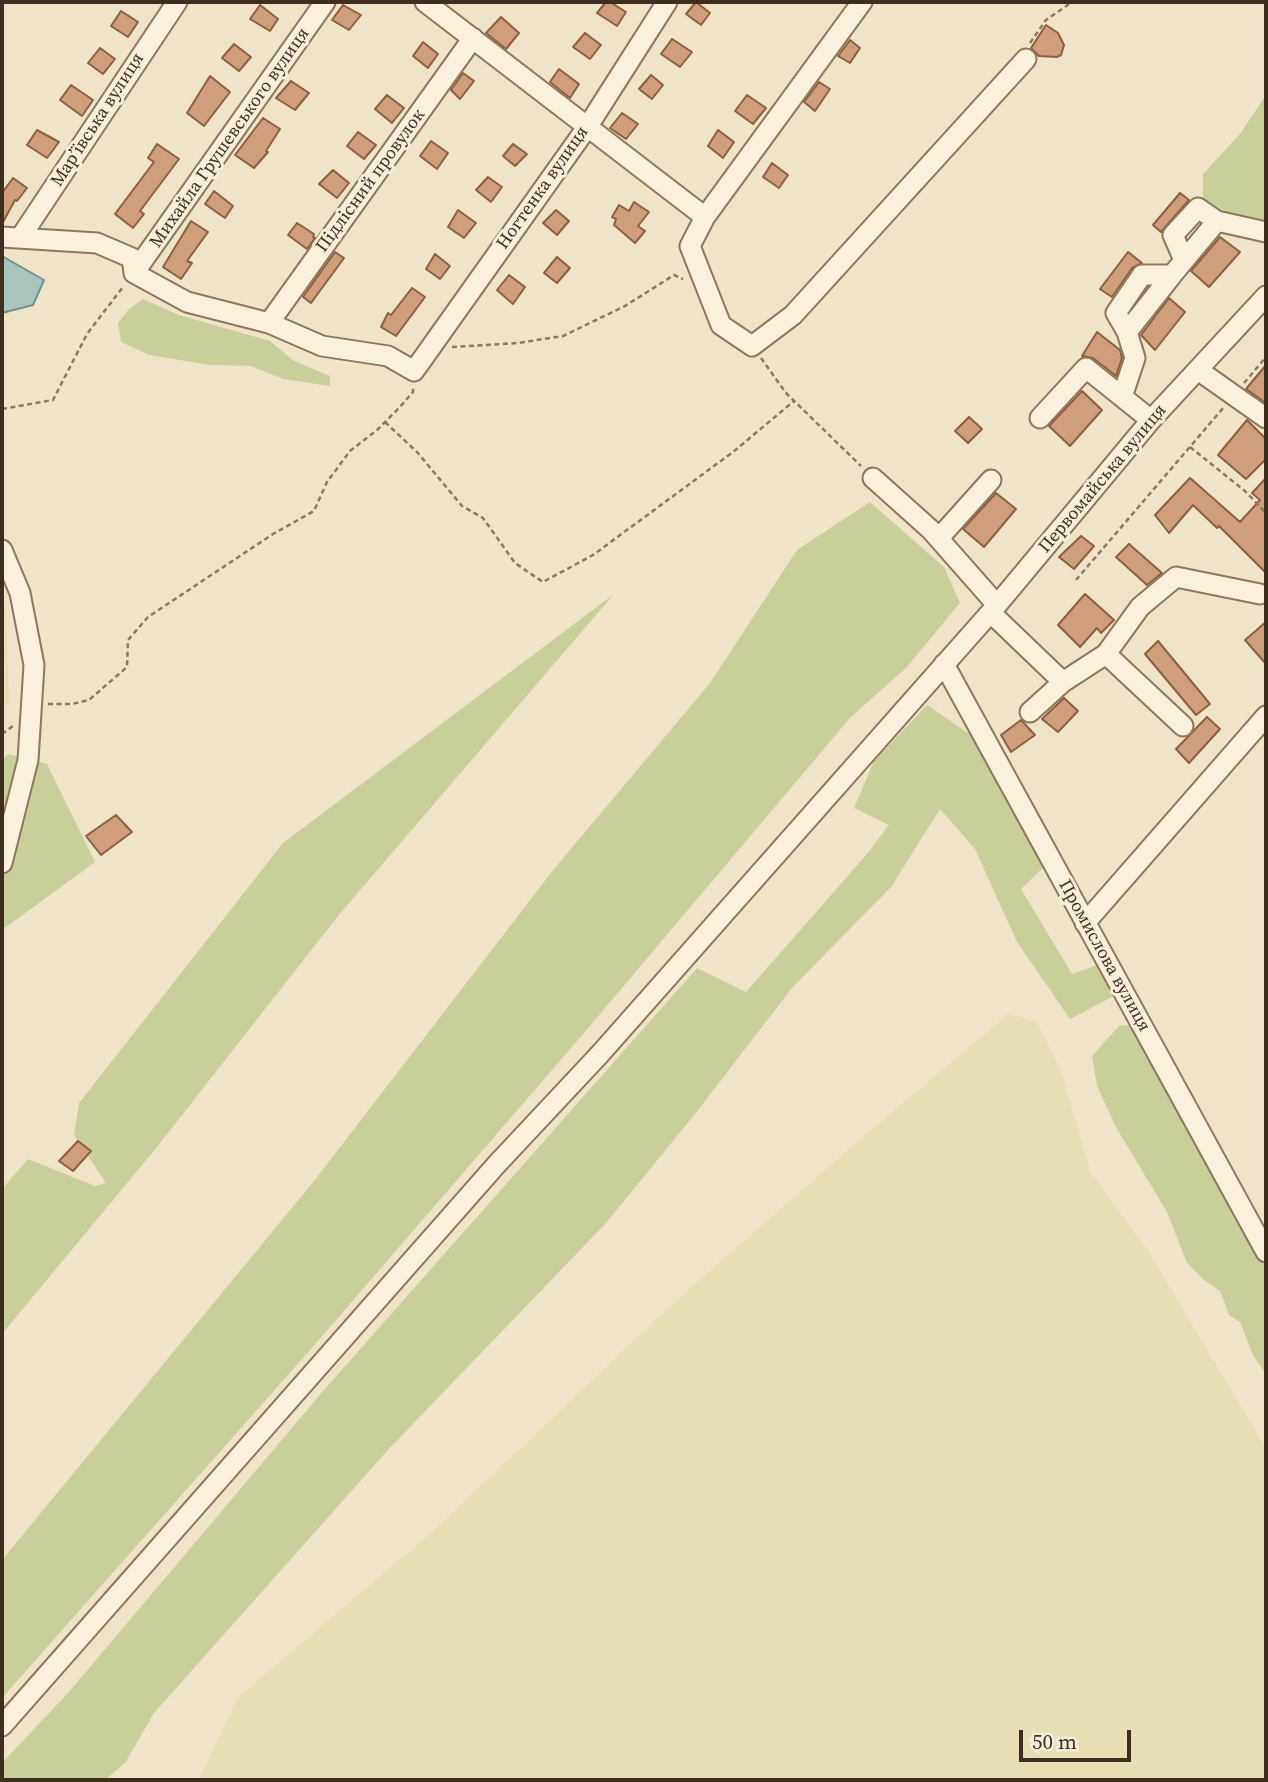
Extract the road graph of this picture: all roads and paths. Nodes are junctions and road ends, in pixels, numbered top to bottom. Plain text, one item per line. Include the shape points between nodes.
1 (177, 2) edge
2 (325, 2) edge
3 (425, 2) edge
4 (667, 2) edge
5 (862, 2) edge
6 (1072, 2) edge
7 (473, 38) junction
8 (1026, 58) joint
9 (588, 125) junction
10 (705, 216) junction
11 (1266, 232) edge
12 (11, 238) edge
13 (134, 273) junction
14 (707, 289) junction
15 (1266, 296) edge
16 (269, 323) junction
17 (431, 346) junction
18 (752, 346) junction
19 (1266, 357) edge
20 (414, 370) junction
21 (1198, 370) junction
22 (1234, 396) junction
23 (1122, 397) junction
24 (794, 401) junction
25 (2, 409) edge
26 (1040, 418) dead end
27 (1266, 418) edge
28 (1151, 420) junction
29 (385, 422) junction
30 (1190, 447) junction
31 (873, 478) joint
32 (991, 480) dead end
33 (1266, 513) edge
34 (939, 538) junction
35 (2, 550) edge
36 (1076, 580) dead end
37 (1260, 594) dead end
38 (994, 609) junction
39 (1106, 654) junction
40 (944, 664) junction
41 (1063, 682) junction
42 (31, 706) junction
43 (1030, 712) dead end
44 (1266, 716) edge
45 (1183, 726) dead end
46 (2, 863) edge
47 (1085, 923) junction
48 (1265, 1250) edge
49 (2, 1726) edge

1 - 12 street, Мар’ївська вулиця
2 - 13 street, Михайла Грушевського вулиця
3 - 7 street
4 - 9 street, Ногтенка вулиця
5 - 10 street
6 - 8 path via 1046,20 1030,42
7 - 9 street
7 - 16 street, Підлісний провулок
8 - 18 street via 793,315
9 - 10 street
9 - 17 street, Ногтенка вулиця
10 - 14 street via 690,246
11 - 23 street via 1217,221 1178,267 1142,275 1116,313 1135,358
12 - 13 street via 97,243 132,258
13 - 16 street via 187,302
13 - 25 path via 87,334 54,400
14 - 17 path via 674,275 625,306 563,336 482,347
14 - 18 street via 721,325
15 - 21 street, Первомайська вулиця
16 - 20 street via 321,346 388,356
17 - 20 street, Ногтенка вулиця
18 - 24 path
19 - 22 path
20 - 29 path via 413,392
21 - 22 street
21 - 28 street, Первомайська вулиця
22 - 27 street
22 - 30 path
23 - 26 street via 1086,368
23 - 28 street
24 - 29 path via 604,548 543,583 515,563 483,518 463,506 418,452
24 - 31 path
28 - 38 street, Первомайська вулиця
29 - 42 path via 350,451 327,482 314,511 148,617 128,639 127,667 89,700
30 - 33 path
30 - 36 path
31 - 34 street
32 - 34 street
34 - 38 street
35 - 42 street via 23,605 34,665
37 - 39 street via 1176,577 1140,607
38 - 40 street, Первомайська вулиця
38 - 41 street
39 - 41 street
39 - 45 street
40 - 47 street, Промислова вулиця
40 - 49 street, Первомайська вулиця
41 - 43 street
42 - 46 street via 28,760
44 - 47 street
47 - 48 street, Промислова вулиця

